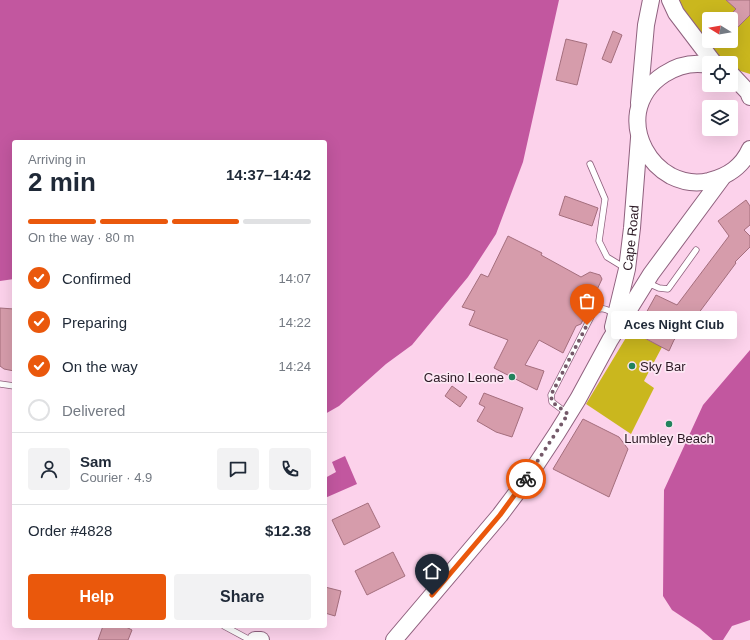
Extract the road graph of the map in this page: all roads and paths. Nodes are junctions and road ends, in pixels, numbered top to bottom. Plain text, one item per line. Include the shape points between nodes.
1 (651, 0) edge
2 (670, 0) edge
3 (709, 56) edge
4 (702, 63) edge
5 (738, 76) edge
6 (750, 79) edge
7 (738, 81) edge
8 (750, 97) edge
9 (638, 112) junction
10 (639, 135) junction
11 (748, 154) edge
12 (590, 164) dead end
13 (722, 178) junction
14 (696, 250) dead end
15 (627, 269) junction
16 (648, 278) junction
17 (616, 314) junction
18 (610, 340) junction
19 (0, 384) edge
20 (12, 386) edge
21 (568, 414) junction
22 (228, 628) edge
23 (250, 640) edge
24 (255, 640) edge
25 (261, 640) edge
26 (394, 640) edge

1 - 9 street via 645,32
2 - 3 street via 676,13
4 - 9 street via 684,65 668,71 651,86
5 - 6 street
7 - 8 street
9 - 10 street
10 - 13 street via 646,155 661,171 680,180 701,183
10 - 15 street, Cape Road
11 - 13 street via 735,170
12 - 15 lane via 605,199 599,241 607,256
13 - 16 street, Cape Road
14 - 16 lane via 668,289 659,288
15 - 16 street
15 - 17 street, Cape Road
16 - 18 street, Cape Road
17 - 18 street, Cape Road
17 - 21 lane via 604,308 594,311 551,395 552,402
18 - 21 street, Cape Road
19 - 20 lane
21 - 26 street, Cape Road via 538,462 504,508
22 - 23 lane
24 - 25 street

